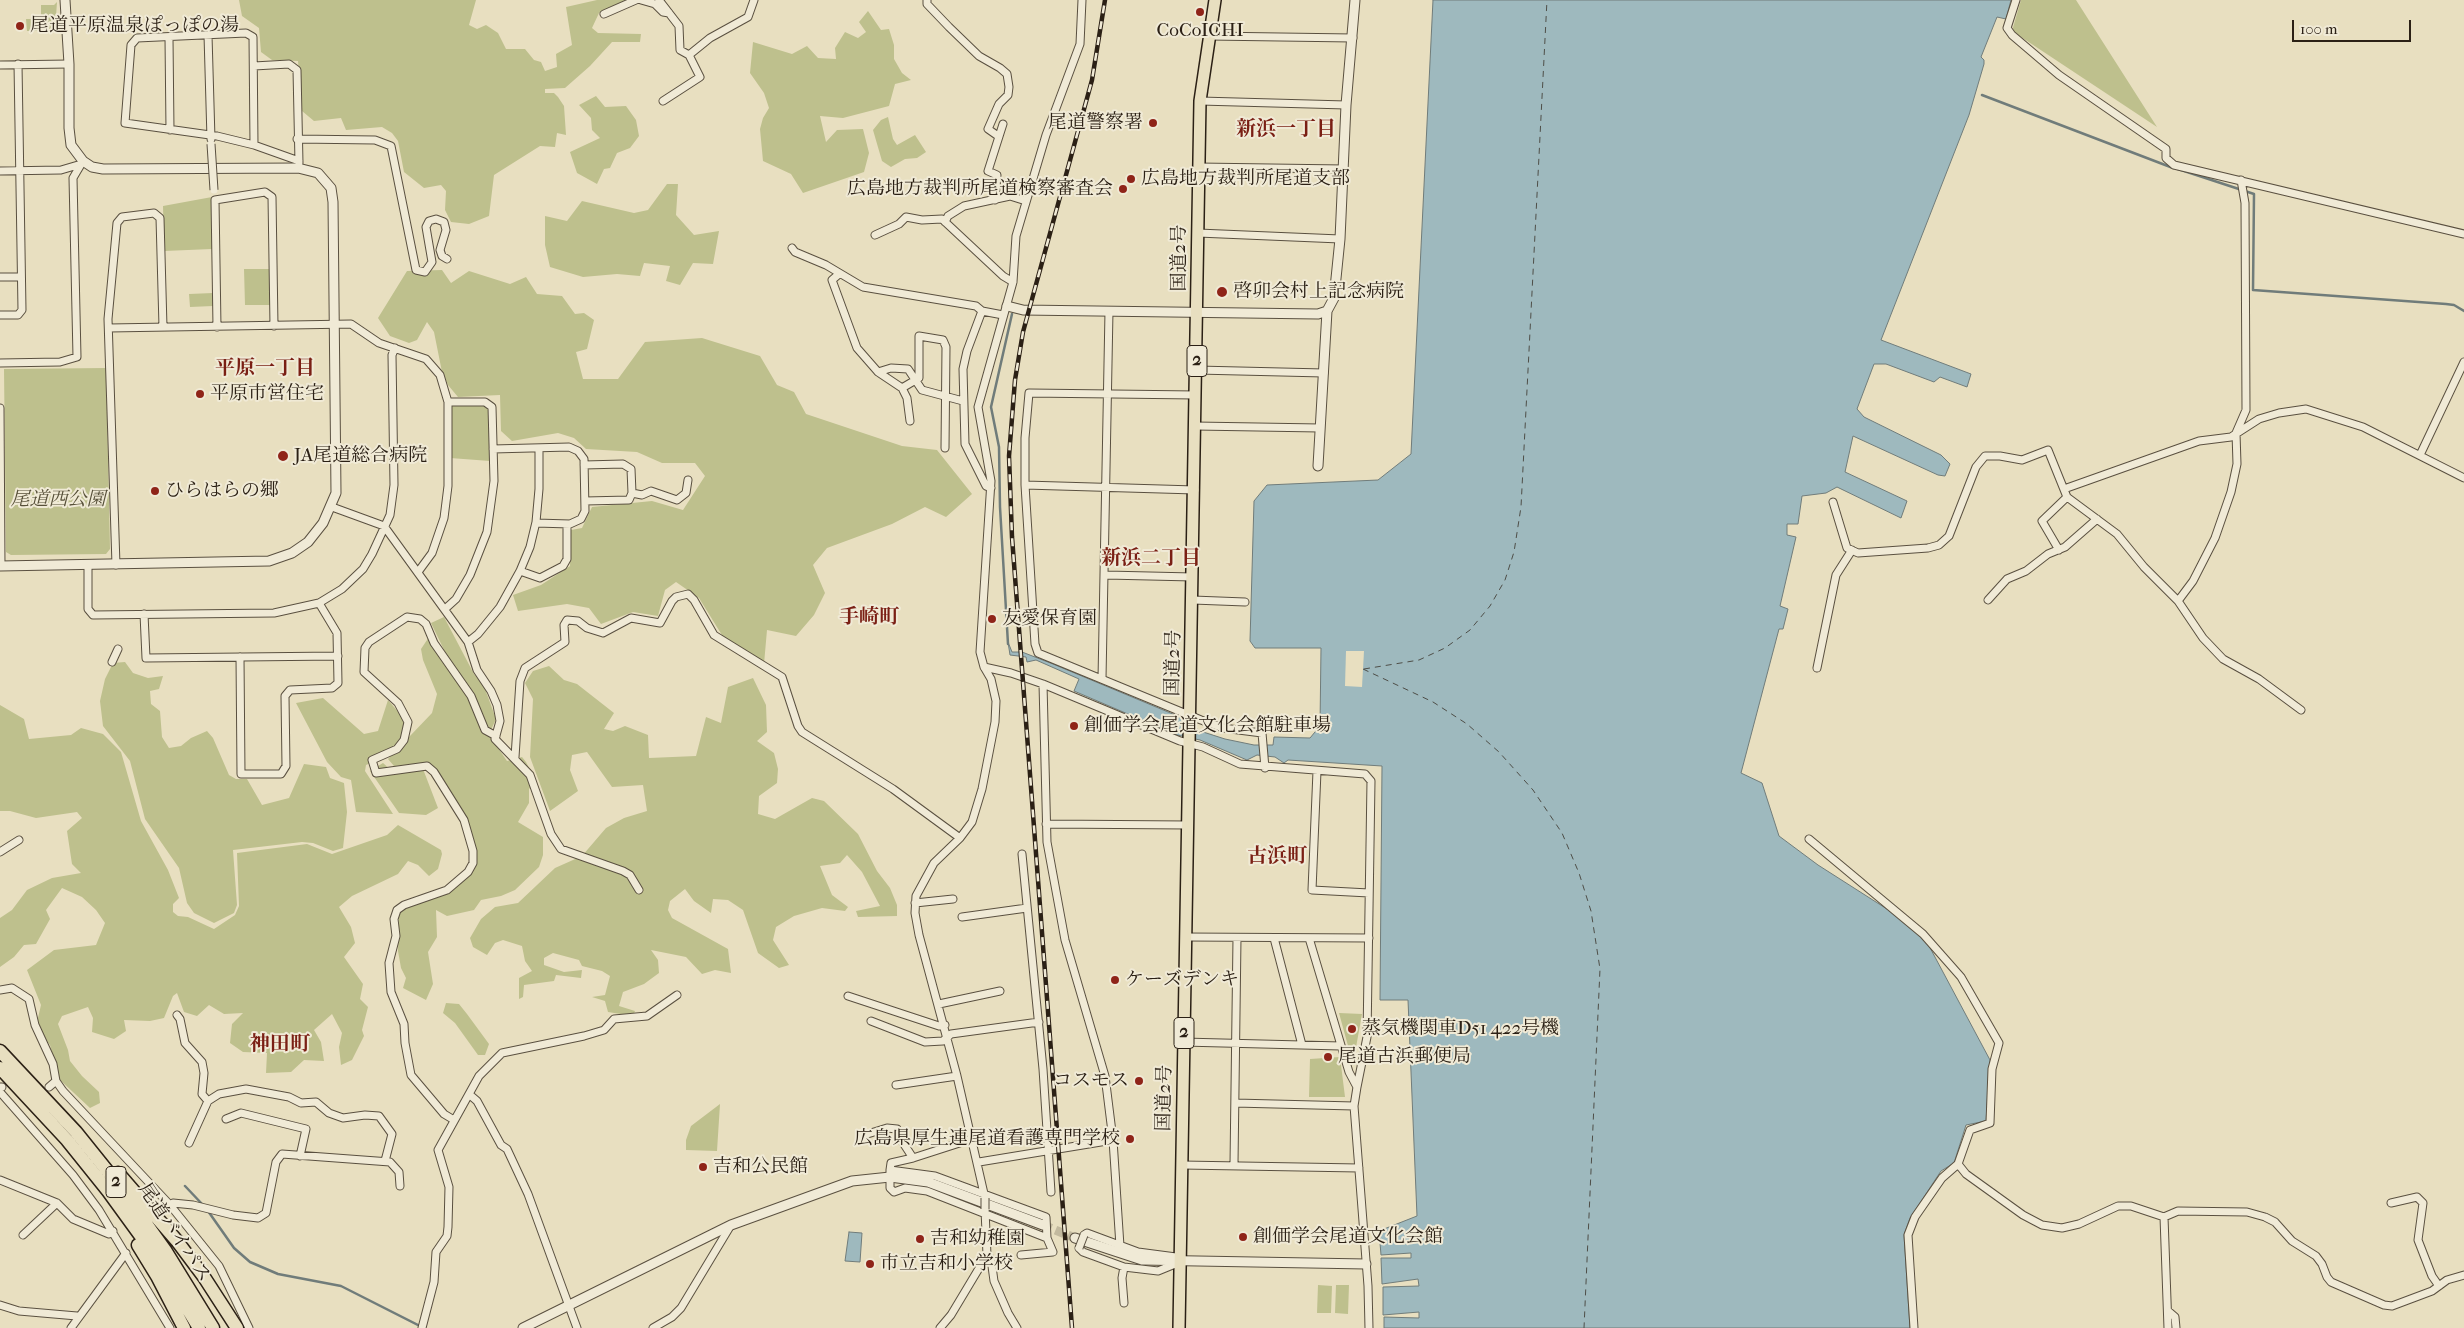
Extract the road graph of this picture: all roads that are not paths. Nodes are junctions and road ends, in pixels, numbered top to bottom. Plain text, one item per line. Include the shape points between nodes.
1 (65, 0) edge
2 (71, 0) edge
3 (636, 0) edge
4 (641, 0) edge
5 (659, 0) edge
6 (754, 0) edge
7 (927, 0) edge
8 (1082, 0) edge
9 (1215, 0) edge
10 (1355, 0) edge
11 (2016, 0) edge
12 (670, 13) junction
13 (604, 14) dead end
14 (208, 35) junction
15 (1208, 36) junction
16 (169, 38) junction
17 (1353, 38) junction
18 (689, 55) junction
19 (18, 64) junction
20 (69, 64) junction
21 (0, 65) edge
22 (254, 66) junction
23 (663, 101) dead end
24 (1200, 101) junction
25 (1346, 105) junction
26 (1003, 124) dead end
27 (170, 130) junction
28 (210, 136) junction
29 (998, 136) junction
30 (297, 139) junction
31 (254, 145) junction
32 (80, 163) junction
33 (299, 164) junction
34 (1198, 167) junction
35 (1344, 169) junction
36 (19, 170) junction
37 (0, 171) edge
38 (2241, 180) junction
39 (215, 200) junction
40 (995, 200) junction
41 (1026, 201) junction
42 (945, 222) junction
43 (1198, 233) junction
44 (2464, 234) edge
45 (875, 235) dead end
46 (1340, 239) junction
47 (792, 248) dead end
48 (447, 259) dead end
49 (839, 274) junction
50 (0, 277) edge
51 (20, 277) junction
52 (1013, 282) junction
53 (982, 311) junction
54 (1005, 311) junction
55 (1109, 311) junction
56 (1327, 311) junction
57 (1198, 313) junction
58 (0, 315) edge
59 (274, 326) junction
60 (333, 326) junction
61 (163, 327) junction
62 (217, 327) junction
63 (110, 328) junction
64 (395, 348) junction
65 (2464, 362) edge
66 (0, 363) edge
67 (1197, 370) junction
68 (878, 372) junction
69 (1324, 373) junction
70 (916, 381) junction
71 (902, 388) junction
72 (1109, 392) junction
73 (1196, 395) junction
74 (945, 396) junction
75 (964, 401) junction
76 (448, 402) junction
77 (0, 408) edge
78 (2246, 410) junction
79 (2259, 418) junction
80 (910, 421) dead end
81 (1195, 426) junction
82 (1320, 428) junction
83 (2236, 433) junction
84 (539, 448) junction
85 (945, 448) dead end
86 (493, 449) junction
87 (2420, 456) junction
88 (584, 465) junction
89 (1318, 466) dead end
90 (2464, 478) edge
91 (688, 480) dead end
92 (1025, 485) junction
93 (991, 488) junction
94 (1106, 488) junction
95 (1195, 490) junction
96 (632, 493) junction
97 (2066, 493) junction
98 (585, 501) junction
99 (1833, 502) dead end
100 (332, 507) junction
101 (1, 517) edge
102 (2097, 519) junction
103 (536, 523) junction
104 (567, 524) junction
105 (384, 526) junction
106 (1852, 550) junction
107 (2059, 550) junction
108 (88, 565) junction
109 (116, 565) junction
110 (1, 566) edge
111 (418, 572) junction
112 (520, 572) junction
113 (1106, 575) junction
114 (1192, 577) junction
115 (1193, 600) junction
116 (1988, 600) dead end
117 (1245, 602) dead end
118 (2178, 602) junction
119 (319, 603) junction
120 (445, 609) junction
121 (144, 614) junction
122 (468, 642) junction
123 (118, 649) dead end
124 (338, 656) junction
125 (240, 658) junction
126 (112, 662) dead end
127 (984, 667) junction
128 (1817, 668) dead end
129 (1102, 679) junction
130 (1044, 684) junction
131 (2302, 710) dead end
132 (1190, 719) junction
133 (496, 736) junction
134 (1190, 740) junction
135 (515, 757) junction
136 (1265, 768) junction
137 (1317, 771) junction
138 (1046, 824) junction
139 (1188, 825) junction
140 (960, 838) junction
141 (1809, 839) dead end
142 (19, 840) dead end
143 (0, 852) edge
144 (1022, 854) dead end
145 (639, 890) dead end
146 (1369, 893) junction
147 (953, 899) dead end
148 (915, 903) junction
149 (1027, 908) junction
150 (962, 917) dead end
151 (1185, 938) junction
152 (1237, 938) junction
153 (1274, 938) junction
154 (1309, 938) junction
155 (1369, 938) junction
156 (0, 990) edge
157 (1000, 991) dead end
158 (677, 995) dead end
159 (848, 996) dead end
160 (939, 1004) junction
161 (177, 1015) dead end
162 (871, 1021) dead end
163 (1039, 1022) junction
164 (945, 1025) junction
165 (947, 1038) junction
166 (1184, 1042) junction
167 (1236, 1043) junction
168 (1302, 1045) junction
169 (1341, 1046) junction
170 (0, 1051) edge
171 (0, 1068) edge
172 (958, 1076) junction
173 (56, 1081) junction
174 (896, 1085) dead end
175 (49, 1087) dead end
176 (1357, 1087) junction
177 (1, 1089) edge
178 (470, 1094) junction
179 (208, 1101) junction
180 (1235, 1103) junction
181 (52, 1105) junction
182 (1354, 1106) junction
183 (226, 1119) dead end
184 (454, 1120) junction
185 (861, 1136) dead end
186 (972, 1138) junction
187 (1113, 1140) junction
188 (189, 1143) dead end
189 (1048, 1151) junction
190 (300, 1156) junction
191 (913, 1158) junction
192 (84, 1160) junction
193 (385, 1161) junction
194 (979, 1162) junction
195 (1182, 1164) junction
196 (1234, 1164) junction
197 (1958, 1164) junction
198 (1360, 1168) junction
199 (890, 1174) junction
200 (0, 1180) edge
201 (400, 1186) dead end
202 (1051, 1192) dead end
203 (985, 1197) junction
204 (2391, 1203) dead end
205 (57, 1204) junction
206 (170, 1205) junction
207 (985, 1211) junction
208 (176, 1212) junction
209 (2164, 1217) junction
210 (168, 1218) dead end
211 (731, 1225) junction
212 (1043, 1225) tunnel mouth
213 (113, 1231) junction
214 (24, 1235) dead end
215 (1079, 1236) junction
216 (1047, 1238) junction
217 (1120, 1246) junction
218 (127, 1250) junction
219 (987, 1255) junction
220 (1021, 1256) dead end
221 (1180, 1262) junction
222 (1366, 1264) junction
223 (1124, 1267) junction
224 (2464, 1275) edge
225 (2440, 1286) junction
226 (1124, 1303) dead end
227 (0, 1305) edge
228 (569, 1306) junction
229 (2168, 1311) junction
230 (78, 1316) junction
231 (71, 1328) edge
232 (170, 1328) edge
233 (184, 1328) edge
234 (199, 1328) edge
235 (213, 1328) edge
236 (237, 1328) edge
237 (250, 1328) edge
238 (422, 1328) edge
239 (523, 1328) edge
240 (577, 1328) edge
241 (653, 1328) edge
242 (940, 1328) edge
243 (1017, 1328) edge
244 (1179, 1328) edge
245 (1369, 1328) edge
246 (1914, 1328) edge
247 (2168, 1328) edge
248 (2176, 1328) edge

1 - 20 street
2 - 20 street via 73,34
3 - 13 street
4 - 12 street
5 - 12 street
6 - 18 street via 748,16 710,38
7 - 29 street via 979,56 1007,74 1008,94 999,104 988,129
8 - 41 street via 1080,44 1046,135
9 - 15 highway, 国道2号 / 2
10 - 17 street
11 - 38 street via 2007,28 2059,75 2166,149 2166,158 2174,165
12 - 18 street via 679,26 680,50
14 - 16 street
14 - 22 street via 246,33 253,37
14 - 28 street
15 - 17 street
15 - 24 highway, 国道2号 / 2
16 - 27 street
16 - 27 street via 137,38 130,45 125,123
17 - 25 street
18 - 23 street via 700,76
19 - 20 street
19 - 21 street
19 - 36 street
20 - 32 street via 71,145
22 - 30 street via 289,64 297,70
22 - 31 street
24 - 25 street
24 - 34 highway, 国道2号 / 2
25 - 35 street
26 - 29 street
27 - 28 street
28 - 31 street
28 - 39 street, bridge
29 - 40 street via 988,171 997,174
30 - 33 street
30 - 48 street via 375,140 392,146 416,270 425,272 432,262 426,227 429,221 444,222 446,230 440,250
31 - 33 street
32 - 33 street via 103,169
32 - 36 street via 61,170
32 - 66 street via 73,178 77,357 60,362
33 - 60 street via 318,173 331,188
34 - 35 street
34 - 43 highway, 国道2号 / 2
35 - 46 street
36 - 37 street
36 - 51 street
38 - 44 street
38 - 78 street via 2245,203
39 - 59 street via 265,192 272,197
39 - 62 street
40 - 41 street via 1010,196
40 - 42 street via 964,206 948,216
41 - 52 street via 1016,236
42 - 45 street via 942,219 906,217 899,224
42 - 52 street
43 - 46 street
43 - 57 highway, 国道2号 / 2
46 - 56 street via 1334,298
47 - 49 street
49 - 53 street via 863,287 976,306
49 - 68 street via 832,280 857,348
50 - 51 street
51 - 58 street via 22,310 18,315
52 - 54 street
53 - 54 street
53 - 75 street via 966,351
54 - 55 street
54 - 93 street via 978,407 991,471
55 - 57 street
55 - 72 street
56 - 57 street via 1318,314
56 - 69 street
57 - 67 highway, 国道2号 / 2
59 - 60 street
59 - 62 street
60 - 64 street via 351,324
60 - 100 street via 337,470
61 - 62 street
61 - 63 street
61 - 63 street via 160,218 154,213 122,217 117,223 108,319
63 - 109 street
64 - 76 street via 419,355 433,365 440,375
64 - 105 street via 392,355 394,485 390,514
65 - 87 street
67 - 69 street
67 - 73 highway, 国道2号 / 2
68 - 70 street via 891,368 908,369
68 - 71 street
69 - 82 street
70 - 71 street
70 - 74 street via 922,390
70 - 74 street via 919,378 920,336 943,340 946,347
71 - 80 street via 907,398
72 - 73 street
72 - 92 street via 1029,393
72 - 94 street
73 - 81 highway, 国道2号 / 2
74 - 75 street
74 - 85 street
75 - 93 street via 965,444 986,486
76 - 86 street via 485,402 492,407
76 - 111 street via 448,486 444,518 432,553
77 - 101 street
78 - 79 street
78 - 83 street
79 - 83 street
79 - 87 street via 2306,409 2363,427
81 - 82 street
81 - 95 highway, 国道2号 / 2
82 - 89 street
83 - 97 street via 2231,438 2199,441
83 - 118 street via 2237,464 2222,520 2193,581
84 - 86 street
84 - 88 street via 569,447 578,451
84 - 103 street via 540,489
86 - 120 street via 494,481 487,532 470,575 456,599
87 - 90 street
88 - 96 street via 623,464 631,469
88 - 98 street
91 - 96 street via 686,493 677,500 652,492 642,496
92 - 94 street
92 - 129 street via 1038,653
93 - 127 street via 980,652
94 - 95 street
94 - 113 street
95 - 114 highway, 国道2号 / 2
96 - 98 street via 629,500
97 - 102 street
97 - 106 street via 2048,450 2022,460 1985,456 1976,467 1949,536 1939,544 1928,548 1878,552 1858,553
97 - 107 street via 2042,522
98 - 104 street via 581,519
99 - 106 street via 1843,539 1847,548
100 - 105 street
100 - 109 street via 308,542 292,553 269,561
101 - 110 street
102 - 107 street
102 - 118 street via 2117,534
103 - 104 street
103 - 112 street
104 - 112 street via 567,559 563,566 540,578
105 - 111 street
105 - 119 street via 381,538 363,569 342,589
106 - 128 street via 1836,575
107 - 116 street via 2007,579
108 - 109 street
108 - 110 street
108 - 121 street via 88,609 93,615
111 - 120 street
112 - 122 street via 500,607
113 - 114 street
113 - 129 street
114 - 115 highway, 国道2号 / 2
115 - 117 street
115 - 132 highway, 国道2号 / 2
118 - 131 street via 2203,638 2223,659
119 - 121 street via 274,613
119 - 124 street via 337,633
120 - 122 street
121 - 125 street via 146,658
122 - 133 street via 476,670 497,705 500,721
123 - 126 street
124 - 125 street
124 - 125 street via 338,683 332,688 290,690 285,696 286,766 281,774 241,774
127 - 130 street
127 - 140 street via 992,679 995,722 982,789 972,822
129 - 132 street
130 - 134 street via 1180,741
130 - 138 street
132 - 134 highway, 国道2号 / 2
132 - 136 street via 1262,733
133 - 135 street via 503,748
133 - 184 street via 485,730 471,696 420,619 406,617 368,642 364,672 398,703 408,722 404,740 397,749 372,760 376,773 427,766 464,820 473,851 473,863 468,872 447,890 398,910 388,970 391,992 404,1024 411,1075 444,1114
134 - 136 street via 1240,764
134 - 139 highway, 国道2号 / 2
135 - 140 street via 520,681 525,668 565,642 564,625 567,620 578,621 603,633 631,618 660,623 672,601 688,594 714,635 782,677 802,732 893,789
135 - 145 street via 530,776 551,834 561,849 623,871 630,875
136 - 137 street
137 - 146 street via 1365,774 1371,781
137 - 146 street via 1312,890
138 - 139 street
138 - 187 street via 1046,842 1066,940 1105,1076
139 - 151 highway, 国道2号 / 2
140 - 148 street via 934,863 919,888
141 - 197 street via 1923,934 1961,978 1999,1043 1992,1068 1990,1123 1970,1130
142 - 143 street
144 - 149 street
146 - 155 street
147 - 148 street
148 - 160 street via 919,935
149 - 150 street
149 - 163 street
151 - 152 street
151 - 166 highway, 国道2号 / 2
152 - 153 street
152 - 167 street
153 - 154 street
153 - 168 street
154 - 155 street
154 - 169 street
155 - 176 street via 1367,1037
156 - 173 street via 12,988 29,999
157 - 160 street
158 - 178 street via 648,1016 614,1019 604,1030 502,1053 479,1076
159 - 164 street via 939,1026
160 - 164 street
161 - 179 street via 185,1043 202,1062 202,1094
162 - 165 street via 925,1042
163 - 165 street via 951,1034
163 - 189 street
164 - 165 street
165 - 172 street
166 - 167 street
166 - 195 highway, 国道2号 / 2
167 - 168 street
167 - 180 street
168 - 169 street
169 - 176 street via 1348,1072
170 - 181 highway, 尾道バイパス / 2
171 - 192 highway, 尾道バイパス / 2
172 - 174 street
172 - 186 street
173 - 175 street
173 - 206 street
176 - 182 street
177 - 213 street via 73,1175
178 - 184 street
178 - 228 street via 501,1145 507,1149 528,1194
179 - 188 street
179 - 193 street via 219,1094 246,1089 290,1097 301,1103 316,1102 329,1113 343,1118 379,1116 392,1134
180 - 182 street
180 - 196 street
181 - 235 highway, 尾道バイパス / 2 via 140,1215 186,1281
181 - 236 highway via 121,1176 177,1241
182 - 198 street
183 - 190 street via 241,1113 306,1129
184 - 238 street via 438,1150 449,1187 448,1227 447,1236 436,1252 434,1282
185 - 191 street via 887,1128 897,1129
186 - 191 street
186 - 194 street
187 - 189 street
187 - 217 street
189 - 194 street
189 - 202 street
190 - 193 street
190 - 206 street via 282,1154 276,1162 266,1213 258,1218 194,1205
191 - 199 street via 890,1163
192 - 233 highway via 157,1276
192 - 234 highway, 尾道バイパス / 2 via 156,1257
193 - 201 street via 399,1172
194 - 203 street
195 - 196 street
195 - 221 highway, 国道2号 / 2
196 - 198 street
197 - 209 street via 1966,1174 2023,1215 2042,1224 2062,1228 2080,1224 2118,1206 2131,1206
197 - 246 street via 1942,1178 1915,1217 1908,1235
198 - 222 street
199 - 203 street via 935,1176
199 - 207 street via 890,1188 894,1192 905,1188 927,1191
199 - 211 street via 852,1181
199 - 212 street via 928,1182
200 - 205 street
203 - 207 street, bridge
203 - 216 street via 1046,1217
204 - 225 street via 2417,1197 2423,1203 2418,1240 2432,1276
205 - 213 street via 73,1219 109,1234
205 - 214 street
206 - 208 street
207 - 216 street
207 - 219 street
208 - 210 street
208 - 237 street via 219,1266
209 - 225 street via 2178,1211 2247,1212 2265,1217 2275,1222 2292,1241 2316,1256 2331,1282 2384,1305 2392,1306
209 - 229 street
211 - 228 street
211 - 241 street via 681,1308
213 - 218 street
215 - 217 street via 1088,1233
215 - 221 street via 1142,1260
215 - 223 street, bridge via 1079,1248 1083,1252
216 - 220 street via 1053,1252
217 - 221 street via 1176,1257
218 - 230 street
218 - 232 street
219 - 242 street
219 - 243 street via 991,1259 994,1281
221 - 222 street
221 - 223 street via 1158,1271
221 - 244 highway, 国道2号 / 2
222 - 245 street
223 - 226 street
224 - 225 street via 2447,1280
227 - 230 street via 19,1311
228 - 239 street
228 - 240 street
229 - 247 street
229 - 248 street via 2175,1317
230 - 231 street

